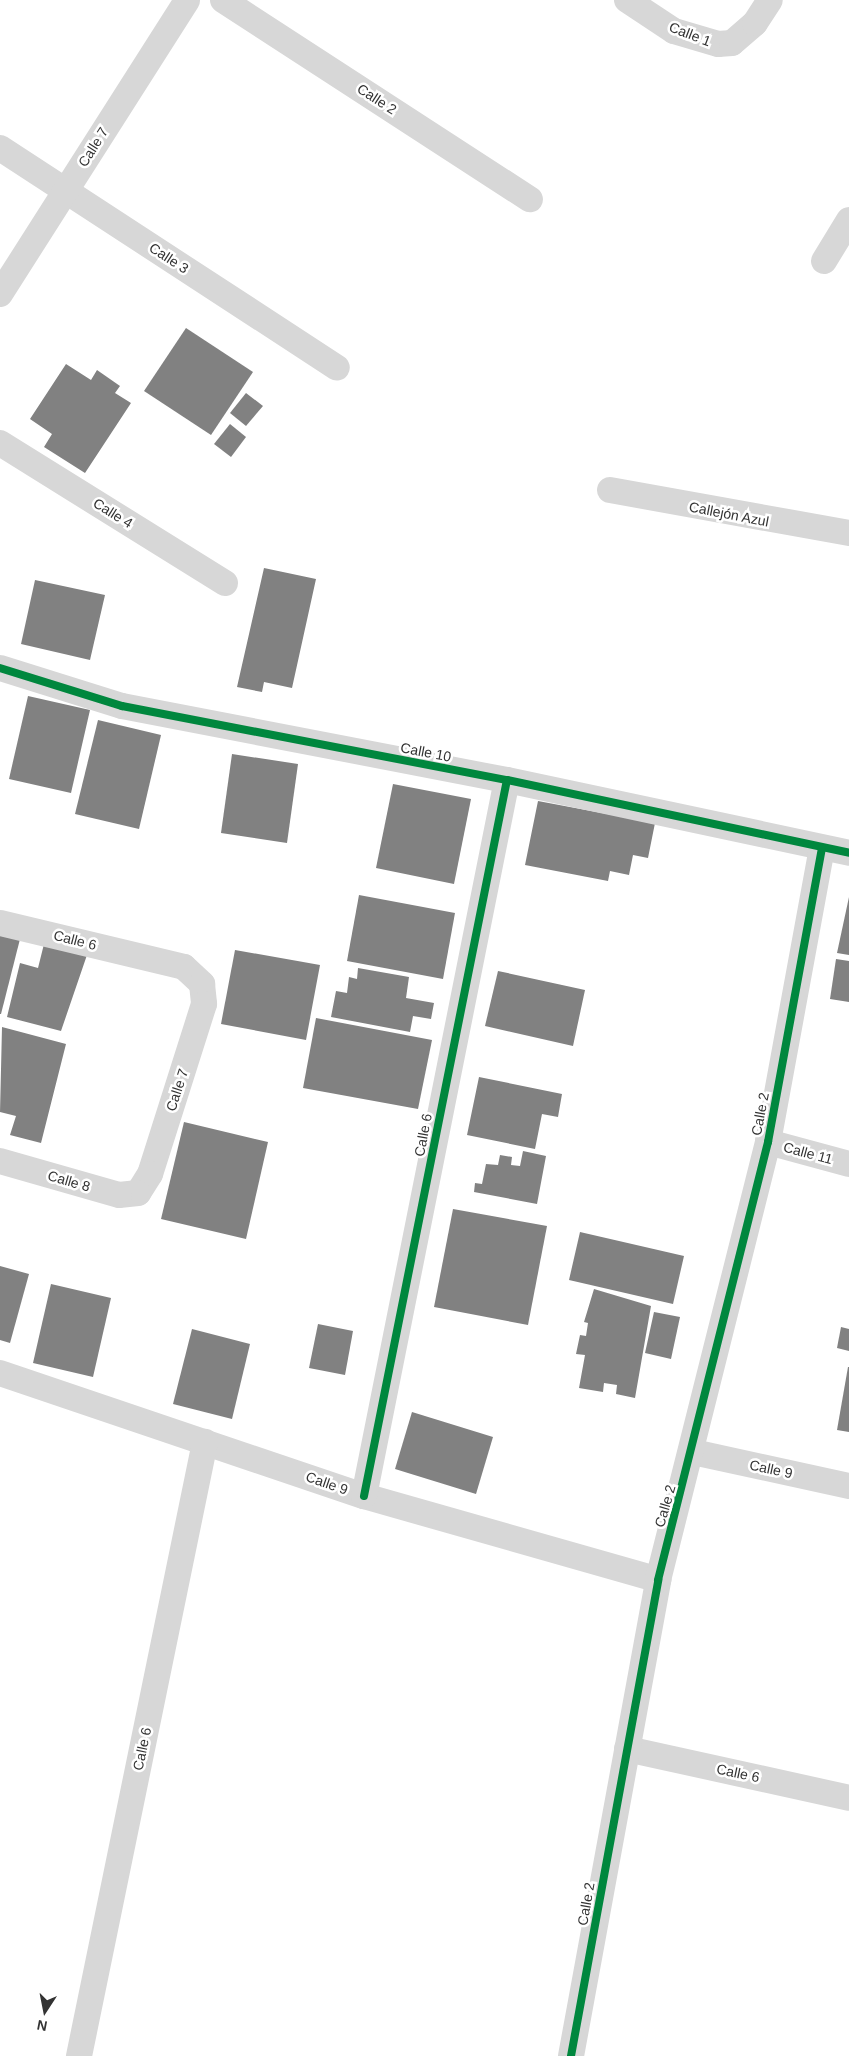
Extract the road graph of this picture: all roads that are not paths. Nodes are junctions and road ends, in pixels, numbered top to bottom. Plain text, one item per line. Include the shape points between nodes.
1 (187, 0) edge
2 (223, 0) edge
3 (627, 0) edge
4 (770, 0) edge
5 (0, 148) edge
6 (66, 190) junction
7 (530, 199) dead end
8 (849, 220) edge
9 (824, 262) dead end
10 (0, 294) edge
11 (337, 368) dead end
12 (0, 443) edge
13 (610, 490) dead end
14 (849, 533) edge
15 (225, 583) dead end
16 (0, 668) edge
17 (506, 780) junction
18 (822, 848) junction
19 (849, 853) edge
20 (0, 922) edge
21 (202, 984) joint
22 (768, 1142) junction
23 (0, 1161) edge
24 (849, 1164) edge
25 (138, 1193) joint
26 (0, 1373) edge
27 (205, 1442) junction
28 (694, 1452) junction
29 (849, 1486) edge
30 (364, 1496) junction
31 (658, 1580) junction
32 (627, 1749) junction
33 (849, 1798) edge
34 (78, 2056) edge
35 (571, 2056) edge

1 - 6 street, Calle 7
2 - 7 street, Calle 2
3 - 4 street, Calle 1 via 674,31 718,44 732,43 755,23
5 - 6 street, Calle 3
6 - 10 street, Calle 7
6 - 11 street, Calle 3
8 - 9 street
12 - 15 street, Calle 4
13 - 14 street, Callejón Azul
16 - 17 street, Calle 10 via 122,706
17 - 18 street, Calle 10
17 - 30 street, Calle 6
18 - 19 street, Calle 10
18 - 22 street, Calle 2
20 - 21 street, Calle 6 via 184,967
21 - 25 street, Calle 7 via 204,1004 150,1174
22 - 24 street, Calle 11
22 - 28 street, Calle 2
23 - 25 street, Calle 8 via 119,1195
26 - 27 street, Calle 9
27 - 30 street, Calle 9
27 - 34 street, Calle 6
28 - 29 street, Calle 9
28 - 31 street, Calle 2
30 - 31 street, Calle 9
31 - 32 street, Calle 2
32 - 33 street, Calle 6
32 - 35 street, Calle 2

